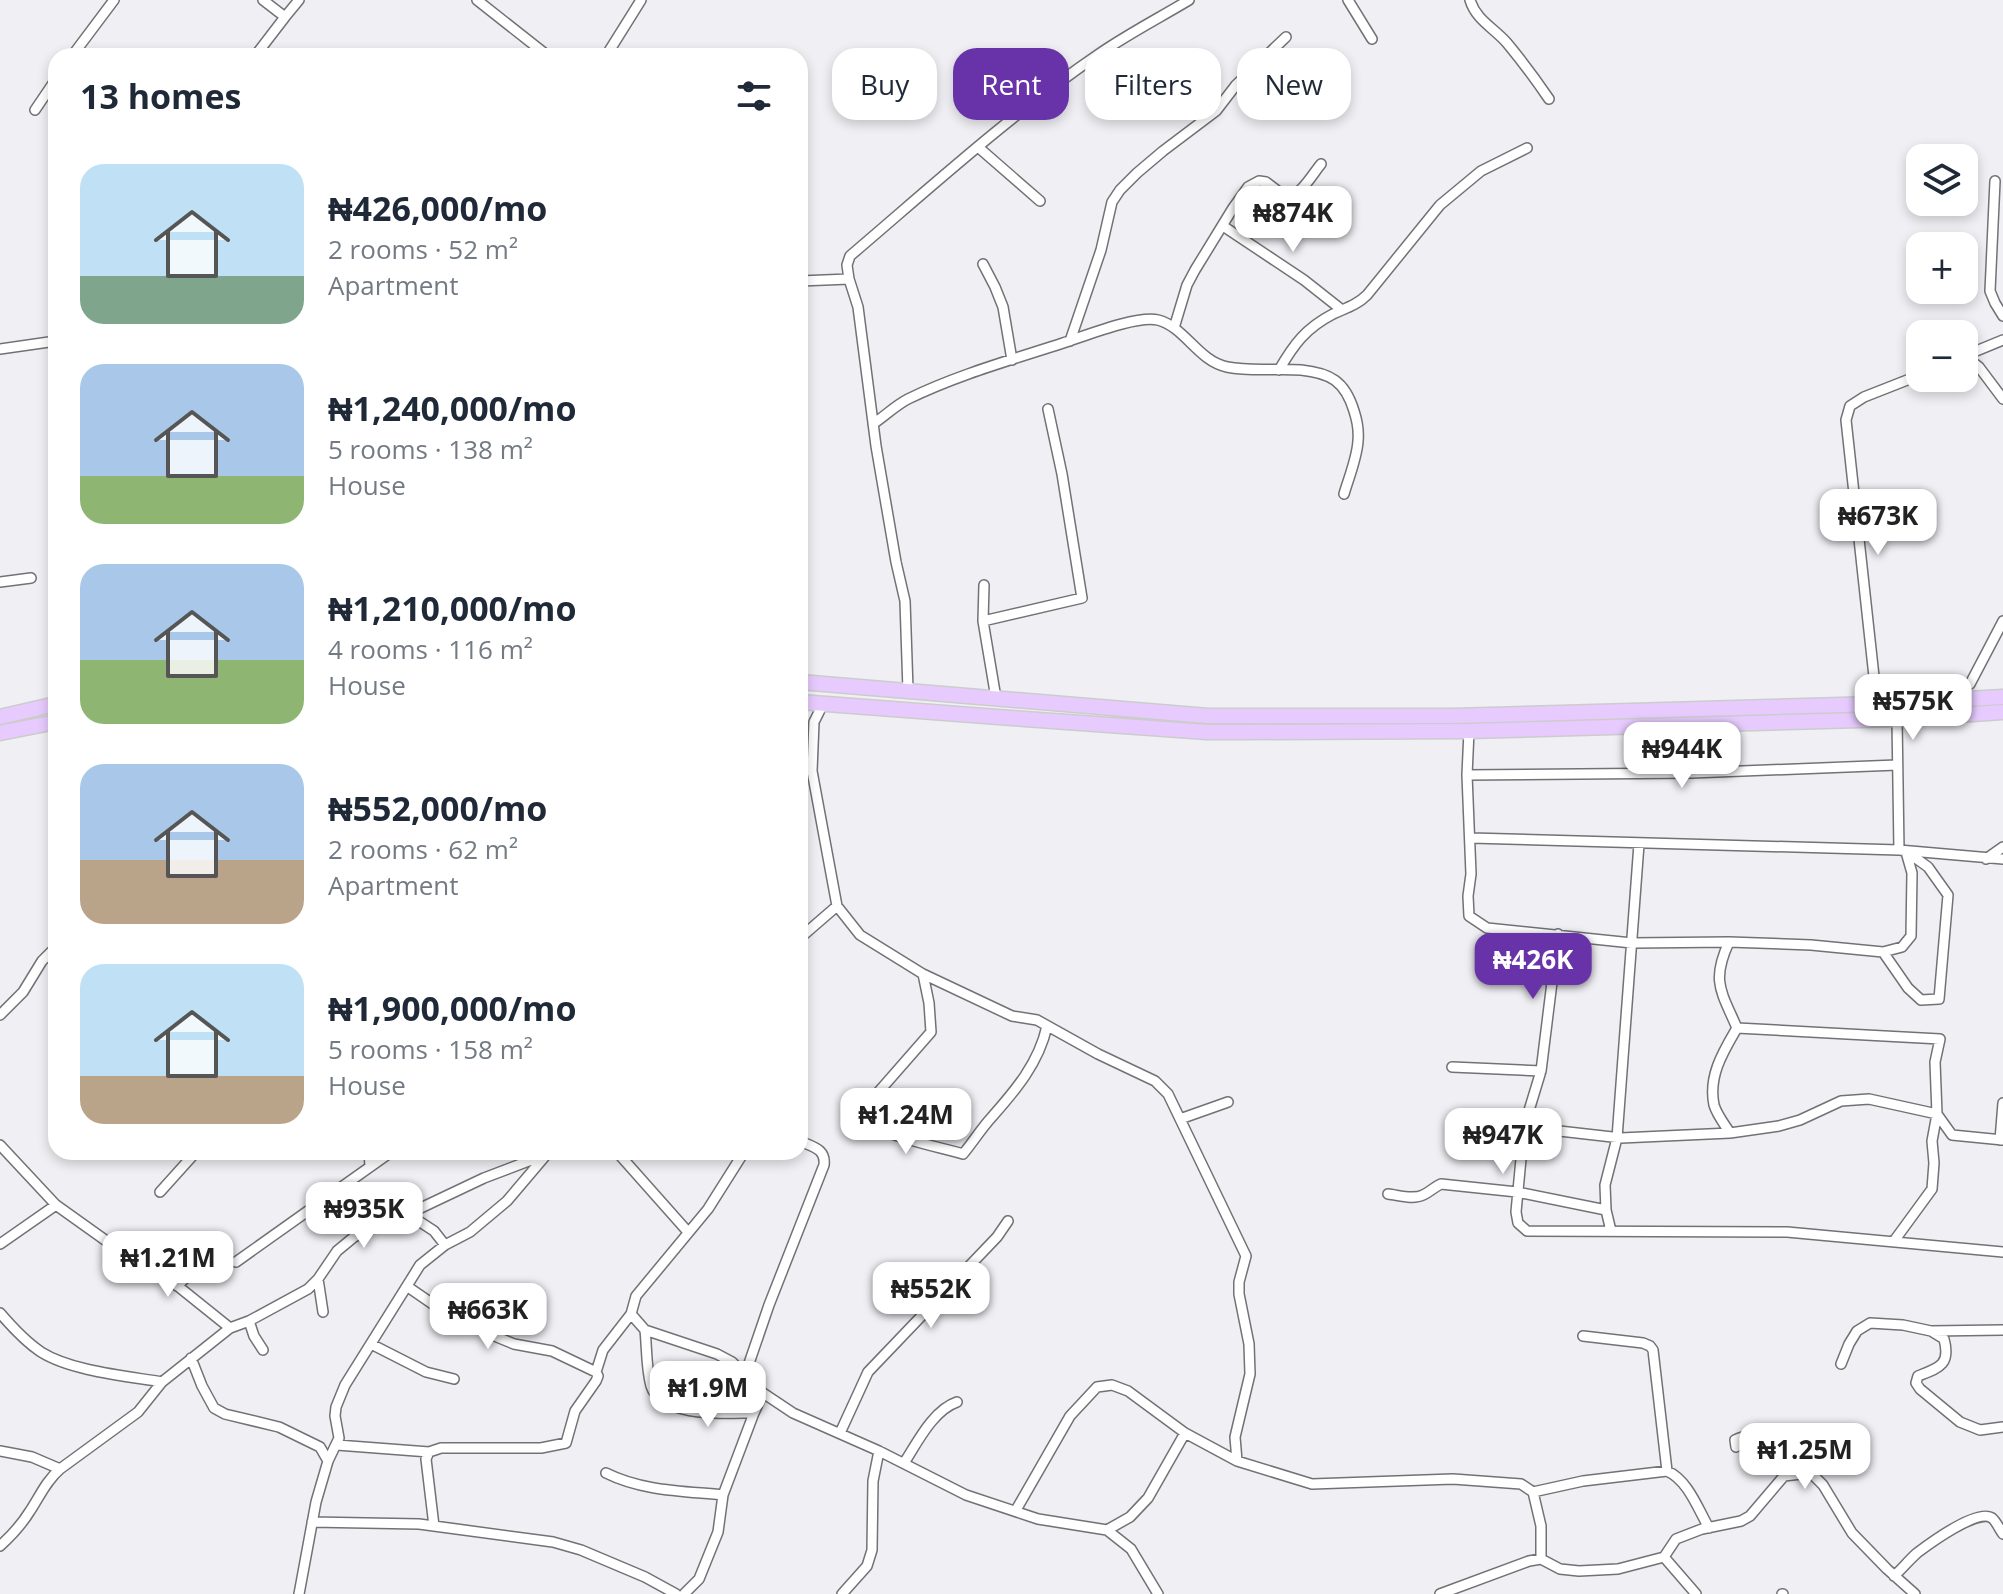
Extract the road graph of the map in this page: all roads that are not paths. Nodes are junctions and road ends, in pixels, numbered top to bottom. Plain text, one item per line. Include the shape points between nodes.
1 (114, 0) edge
2 (263, 0) edge
3 (299, 0) edge
4 (641, 0) edge
5 (1189, 0) edge
6 (1348, 0) edge
7 (1470, 0) edge
8 (481, 1) edge
9 (285, 17) junction
10 (1286, 37) dead end
11 (1372, 39) dead end
12 (78, 48) edge
13 (261, 48) edge
14 (538, 48) edge
15 (611, 48) edge
16 (48, 91) edge
17 (1549, 99) dead end
18 (35, 110) dead end
19 (978, 147) junction
20 (1527, 148) dead end
21 (1321, 164) dead end
22 (1995, 181) dead end
23 (1040, 201) dead end
24 (1223, 226) junction
25 (983, 264) dead end
26 (849, 279) junction
27 (808, 281) edge
28 (1342, 310) junction
29 (2003, 316) edge
30 (1174, 328) junction
31 (2003, 340) edge
32 (1070, 341) junction
33 (48, 342) edge
34 (0, 349) edge
35 (1978, 350) edge
36 (1012, 360) junction
37 (1978, 366) edge
38 (1279, 370) junction
39 (1906, 380) edge
40 (2003, 399) edge
41 (1048, 409) dead end
42 (873, 424) junction
43 (1344, 494) dead end
44 (31, 578) dead end
45 (0, 582) edge
46 (984, 585) dead end
47 (983, 621) junction
48 (2003, 621) edge
49 (808, 683) edge
50 (908, 690) junction
51 (2003, 697) edge
52 (996, 698) junction
53 (1877, 701) junction
54 (808, 703) edge
55 (823, 704) junction
56 (48, 706) edge
57 (1687, 709) junction
58 (2003, 712) edge
59 (0, 717) edge
60 (1897, 719) junction
61 (48, 724) edge
62 (1687, 725) junction
63 (1469, 731) junction
64 (0, 733) edge
65 (1897, 765) junction
66 (1467, 775) junction
67 (1471, 838) junction
68 (1639, 844) junction
69 (2003, 847) edge
70 (1903, 851) junction
71 (1986, 859) junction
72 (2003, 859) edge
73 (837, 906) junction
74 (808, 932) edge
75 (1558, 934) junction
76 (1729, 942) junction
77 (1632, 943) junction
78 (1883, 952) junction
79 (48, 955) edge
80 (923, 974) junction
81 (0, 1015) edge
82 (1047, 1026) junction
83 (1737, 1028) junction
84 (1452, 1067) dead end
85 (1541, 1071) junction
86 (1228, 1102) dead end
87 (2003, 1103) edge
88 (1937, 1114) junction
89 (1180, 1119) junction
90 (1524, 1127) junction
91 (1730, 1133) junction
92 (1617, 1138) junction
93 (2002, 1140) edge
94 (0, 1145) edge
95 (808, 1145) edge
96 (189, 1160) edge
97 (370, 1160) edge
98 (378, 1160) edge
99 (530, 1160) edge
100 (542, 1160) edge
101 (624, 1160) edge
102 (739, 1160) edge
103 (370, 1166) junction
104 (160, 1192) dead end
105 (1517, 1192) junction
106 (1388, 1194) dead end
107 (56, 1205) junction
108 (1606, 1210) junction
109 (408, 1214) junction
110 (1008, 1221) dead end
111 (1611, 1231) junction
112 (688, 1232) junction
113 (1894, 1241) junction
114 (0, 1244) edge
115 (445, 1245) junction
116 (2003, 1252) edge
117 (209, 1256) dead end
118 (236, 1262) dead end
119 (318, 1279) junction
120 (177, 1286) junction
121 (408, 1287) junction
122 (323, 1312) dead end
123 (0, 1313) edge
124 (631, 1314) junction
125 (249, 1321) junction
126 (230, 1328) junction
127 (645, 1330) junction
128 (2003, 1330) edge
129 (1931, 1331) junction
130 (1583, 1336) dead end
131 (371, 1344) junction
132 (263, 1350) dead end
133 (191, 1358) junction
134 (1841, 1364) dead end
135 (596, 1372) junction
136 (745, 1375) junction
137 (454, 1379) dead end
138 (162, 1382) junction
139 (763, 1393) junction
140 (957, 1402) dead end
141 (754, 1413) junction
142 (2003, 1427) edge
143 (840, 1433) junction
144 (1185, 1433) junction
145 (337, 1445) junction
146 (1736, 1447) dead end
147 (0, 1451) edge
148 (879, 1451) junction
149 (429, 1452) junction
150 (328, 1461) junction
151 (1237, 1461) junction
152 (904, 1463) junction
153 (60, 1469) junction
154 (1667, 1471) junction
155 (606, 1473) dead end
156 (1784, 1476) junction
157 (1533, 1492) junction
158 (723, 1495) junction
159 (1016, 1510) junction
160 (312, 1522) junction
161 (434, 1526) junction
162 (1709, 1528) junction
163 (1107, 1530) junction
164 (2003, 1534) edge
165 (0, 1546) edge
166 (1664, 1557) junction
167 (1541, 1559) junction
168 (1894, 1576) junction
169 (299, 1594) edge
170 (676, 1594) edge
171 (684, 1594) edge
172 (842, 1594) edge
173 (1158, 1594) edge
174 (1440, 1594) edge
175 (1696, 1594) edge
176 (1915, 1594) edge

1 - 12 street
2 - 9 street
3 - 9 street
4 - 15 street
5 - 19 street via 1100,53
6 - 11 street
7 - 17 street
8 - 14 street
9 - 13 street
10 - 32 street via 1216,111 1120,190
16 - 18 street
19 - 23 street
19 - 26 street via 850,256
20 - 28 street via 1481,171 1440,205 1367,295
21 - 24 street via 1291,198 1266,182 1248,187
22 - 29 street via 1990,291
24 - 28 street
24 - 30 street via 1187,285
25 - 36 street via 1003,307
26 - 27 street
26 - 42 street via 858,307
28 - 38 street via 1308,329
30 - 32 street via 1157,319 1140,320
30 - 38 street via 1224,366
31 - 35 street
32 - 36 street
33 - 34 street
36 - 42 street via 906,400
37 - 40 street
38 - 43 street via 1322,373 1350,397 1358,441
39 - 53 street via 1850,406 1846,420
41 - 47 street via 1082,598
42 - 50 street via 905,601
44 - 45 street
46 - 47 street
47 - 52 street
48 - 53 street via 1970,684
49 - 50 main road
50 - 52 main road
51 - 53 main road
52 - 57 main road via 1243,717
53 - 57 main road
54 - 55 main road
55 - 63 main road via 1207,732
55 - 73 street via 814,722 812,771
56 - 59 main road
57 - 62 main road
58 - 60 main road
60 - 62 main road
60 - 65 street
61 - 64 main road
62 - 63 main road
63 - 66 street
65 - 66 street
65 - 70 street
66 - 67 street
67 - 68 street
67 - 75 street via 1469,916 1487,928
68 - 70 street
68 - 77 street
69 - 71 street
70 - 71 street
70 - 78 street via 1912,873 1911,936 1902,947
70 - 78 street via 1928,867 1948,895 1939,999 1921,1000
71 - 72 street
73 - 74 street
73 - 80 street via 860,935
75 - 77 street
75 - 85 street
76 - 77 street
76 - 78 street
76 - 83 street via 1718,983
77 - 92 street
79 - 81 street
80 - 82 street via 1012,1016
80 - 82 street via 931,1032 875,1096 865,1114 873,1125 963,1154 1033,1065
82 - 89 street via 1155,1081
83 - 88 street via 1940,1039 1935,1062
83 - 91 street via 1717,1063 1713,1088 1715,1108
84 - 85 street
85 - 90 street
86 - 89 street
87 - 93 street
88 - 91 street via 1869,1099 1841,1101 1800,1120
88 - 93 street via 1952,1135
88 - 113 street via 1932,1189
89 - 151 street via 1246,1256 1239,1294 1250,1374 1235,1437
90 - 92 street
90 - 105 street
91 - 92 street
92 - 108 street via 1605,1185
94 - 107 street
95 - 136 street via 822,1152 824,1165
96 - 104 street
97 - 103 street
98 - 103 street
99 - 109 street
100 - 115 street via 507,1201
101 - 112 street
102 - 112 street
103 - 118 street
105 - 106 street via 1441,1184 1416,1197
105 - 108 street
105 - 111 street via 1518,1223 1527,1231
107 - 114 street
107 - 120 street
108 - 111 street
109 - 115 street
109 - 119 street via 354,1237
110 - 143 street via 868,1372
111 - 113 street via 1787,1232
112 - 124 street via 636,1296
113 - 116 street
115 - 121 street via 420,1265
117 - 120 street
119 - 122 street
119 - 125 street
120 - 126 street
121 - 131 street
121 - 135 street via 497,1337 552,1351
123 - 138 street via 49,1357
124 - 127 street
124 - 135 street via 603,1350
125 - 126 street
125 - 132 street
126 - 133 street
127 - 136 street via 717,1354
127 - 141 street via 651,1386 659,1399 704,1413
128 - 129 street
129 - 134 street via 1870,1323 1857,1331
129 - 142 street via 1944,1339 1947,1350 1940,1367 1918,1376 1920,1389 1960,1422 1980,1430
130 - 154 street via 1643,1343 1653,1350
131 - 137 street via 426,1372
131 - 145 street via 336,1407
133 - 138 street
133 - 150 street via 214,1408 279,1427 320,1447
135 - 149 street via 596,1381 571,1419 566,1443
136 - 139 street
138 - 153 street via 138,1412
139 - 141 street
139 - 143 street
140 - 152 street via 939,1412
141 - 158 street
143 - 148 street
144 - 151 street
144 - 159 street via 1128,1391 1097,1387 1070,1416
144 - 163 street via 1148,1498
145 - 149 street
145 - 150 street
146 - 156 street via 1741,1436 1777,1437
147 - 153 street
148 - 152 street
148 - 172 street via 870,1558
149 - 161 street
150 - 160 street
151 - 157 street via 1312,1484 1453,1479 1521,1484
152 - 159 street via 966,1495
153 - 165 street
154 - 157 street
154 - 162 street via 1690,1493
155 - 158 street via 644,1487
156 - 162 street via 1750,1516
156 - 168 street via 1813,1475 1852,1533
157 - 167 street
158 - 171 street via 718,1532 699,1579
159 - 163 street via 1038,1519
160 - 161 street
160 - 169 street
161 - 170 street via 553,1542
162 - 166 street via 1676,1539
163 - 173 street via 1131,1549
164 - 168 street via 1992,1518 1975,1519 1946,1532
166 - 167 street via 1618,1569 1579,1571
166 - 175 street
167 - 174 street
168 - 176 street

